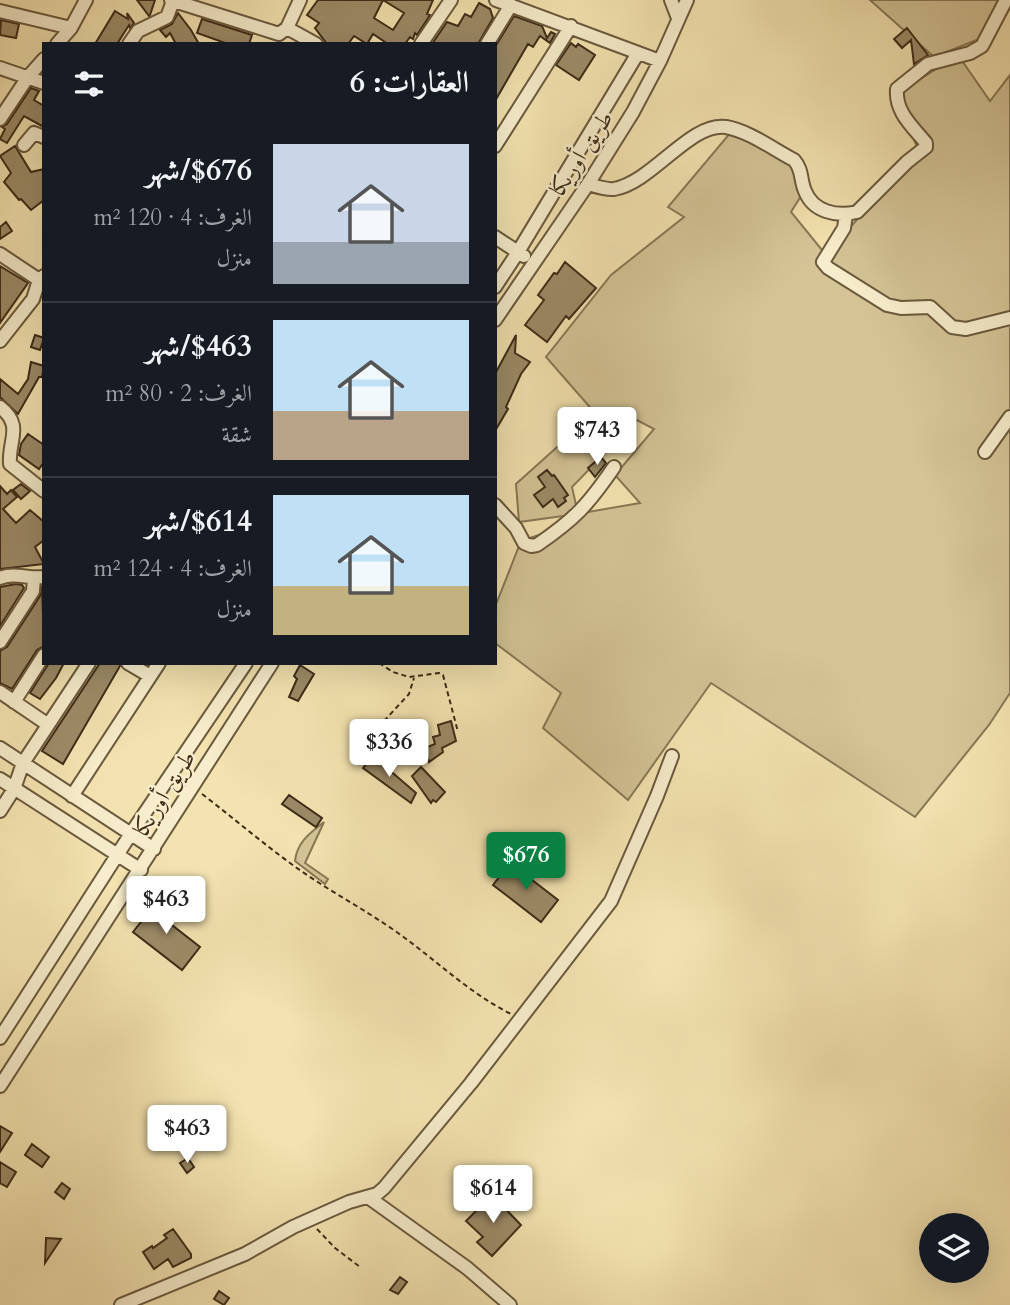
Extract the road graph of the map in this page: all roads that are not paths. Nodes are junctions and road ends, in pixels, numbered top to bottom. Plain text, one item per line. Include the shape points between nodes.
1 (86, 0) edge
2 (172, 0) edge
3 (300, 0) edge
4 (450, 0) edge
5 (496, 0) edge
6 (671, 0) edge
7 (687, 0) edge
8 (1006, 0) edge
9 (511, 5) junction
10 (0, 11) edge
11 (678, 18) junction
12 (571, 26) junction
13 (71, 28) junction
14 (287, 28) junction
15 (267, 31) junction
16 (59, 42) edge
17 (130, 42) edge
18 (263, 42) edge
19 (312, 42) edge
20 (422, 42) edge
21 (488, 42) edge
22 (638, 53) junction
23 (42, 61) edge
24 (660, 61) junction
25 (0, 68) edge
26 (28, 77) junction
27 (42, 82) edge
28 (0, 119) edge
29 (42, 136) edge
30 (497, 143) edge
31 (24, 145) dead end
32 (587, 184) junction
33 (846, 215) junction
34 (497, 238) edge
35 (518, 252) junction
36 (0, 254) edge
37 (533, 262) junction
38 (41, 278) edge
39 (497, 284) edge
40 (497, 317) edge
41 (1010, 318) edge
42 (0, 341) edge
43 (0, 407) edge
44 (1010, 417) edge
45 (0, 432) edge
46 (12, 439) junction
47 (985, 452) dead end
48 (614, 467) dead end
49 (42, 489) edge
50 (497, 507) edge
51 (0, 578) edge
52 (39, 578) edge
53 (0, 642) edge
54 (42, 658) edge
55 (88, 665) edge
56 (131, 665) edge
57 (158, 665) edge
58 (245, 665) edge
59 (271, 665) edge
60 (150, 677) junction
61 (0, 692) edge
62 (14, 702) junction
63 (47, 724) junction
64 (0, 748) edge
65 (672, 756) dead end
66 (23, 763) junction
67 (0, 779) edge
68 (14, 789) junction
69 (72, 796) junction
70 (0, 811) edge
71 (130, 835) junction
72 (154, 849) junction
73 (117, 856) junction
74 (141, 870) junction
75 (0, 1038) edge
76 (0, 1086) edge
77 (368, 1198) junction
78 (121, 1305) edge
79 (510, 1305) edge

1 - 13 street
2 - 15 street
2 - 17 street via 167,17 138,32
3 - 14 street
4 - 20 street
5 - 9 street
6 - 11 street
7 - 11 street, طريق أوريكا
8 - 33 street via 982,46 928,64 897,89 896,101 904,118 926,147 857,212
9 - 12 street
9 - 21 street
10 - 13 street
11 - 24 street, طريق أوريكا
12 - 22 street
12 - 30 street
13 - 16 street
14 - 15 street via 279,34
14 - 19 street
15 - 18 street
22 - 24 street
22 - 35 street
23 - 26 street
24 - 32 street, طريق أوريكا
25 - 26 street
26 - 27 street
26 - 28 street
29 - 31 street via 34,133
32 - 33 street via 612,190 631,183 694,136 723,126 794,160 811,204
32 - 37 street, طريق أوريكا
33 - 41 street via 844,228 822,262 828,268 887,305 930,307 952,327
34 - 35 street
35 - 37 street
35 - 39 street
36 - 38 street
37 - 40 street, طريق أوريكا
38 - 42 street via 33,299
43 - 46 street via 14,425
44 - 47 street
45 - 46 street
46 - 49 street via 10,464
48 - 50 street via 576,518 537,545 524,543
51 - 52 street via 10,574
52 - 53 street
54 - 62 street
55 - 63 street
56 - 60 street
57 - 60 street
58 - 71 street
59 - 72 street, طريق أوريكا
60 - 69 street
61 - 62 street
62 - 63 street
63 - 66 street
64 - 66 street
65 - 77 street via 611,901 394,1179
66 - 68 street
66 - 69 street
67 - 68 street
68 - 70 street
68 - 73 street
69 - 71 street
71 - 72 street
71 - 73 street
72 - 74 street, طريق أوريكا
73 - 74 street
73 - 75 street
74 - 76 street, طريق أوريكا
77 - 78 street via 349,1202 245,1254
77 - 79 street via 467,1268

